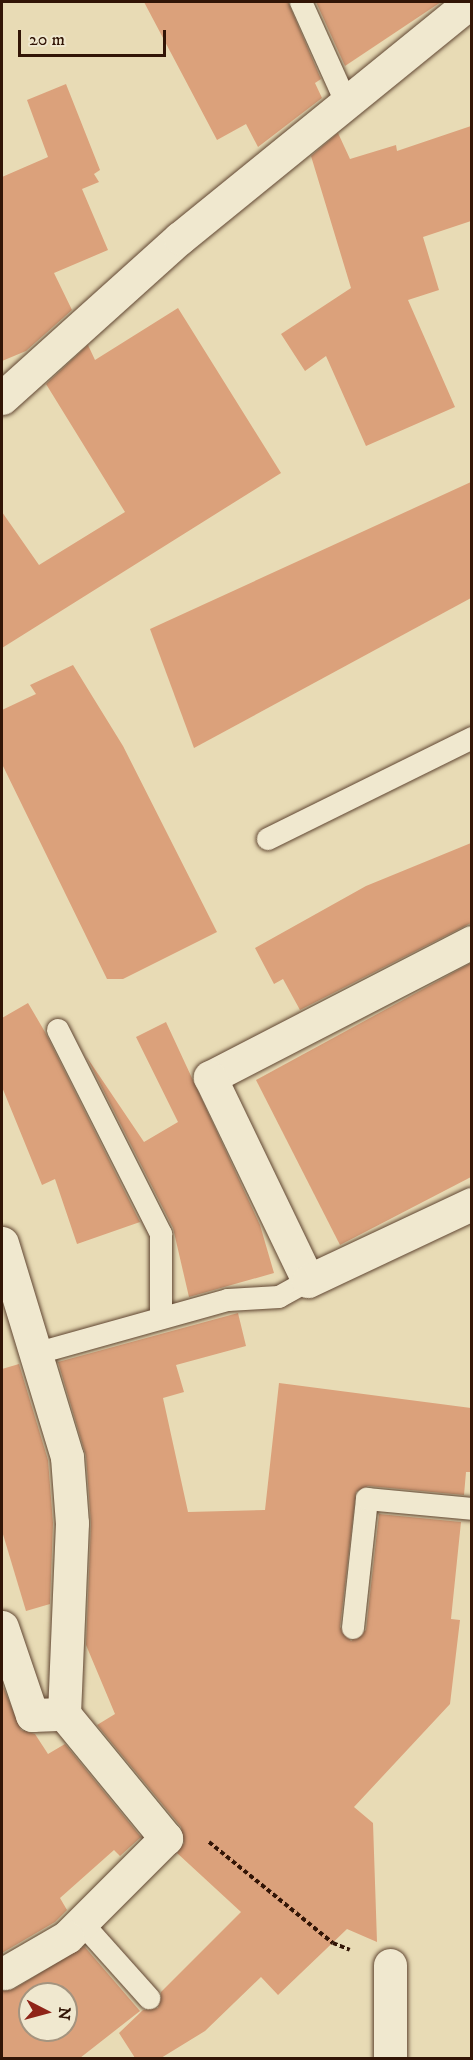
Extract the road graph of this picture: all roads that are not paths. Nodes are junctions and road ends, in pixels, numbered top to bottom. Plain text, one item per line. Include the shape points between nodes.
1 (301, 2) edge
2 (470, 2) edge
3 (346, 102) junction
4 (2, 398) edge
5 (471, 738) edge
6 (268, 839) dead end
7 (471, 942) edge
8 (58, 1030) dead end
9 (471, 1204) edge
10 (2, 1243) edge
11 (308, 1281) junction
12 (161, 1318) junction
13 (38, 1353) junction
14 (471, 1509) edge
15 (2, 1627) edge
16 (353, 1628) dead end
17 (64, 1714) junction
18 (82, 1923) junction
19 (390, 1965) road end
20 (5, 1973) dead end
21 (149, 1998) dead end
22 (390, 2058) edge

1 - 3 lane
2 - 3 street
3 - 4 street via 180,238
5 - 6 lane
7 - 11 street via 210,1077
8 - 12 lane via 161,1234
9 - 11 street
10 - 13 street
11 - 12 lane via 279,1297 228,1300
12 - 13 lane
13 - 17 street via 67,1457 72,1523
14 - 16 lane via 367,1499
15 - 17 street via 32,1715
17 - 18 street via 166,1838
18 - 20 street
18 - 21 lane
19 - 22 street

